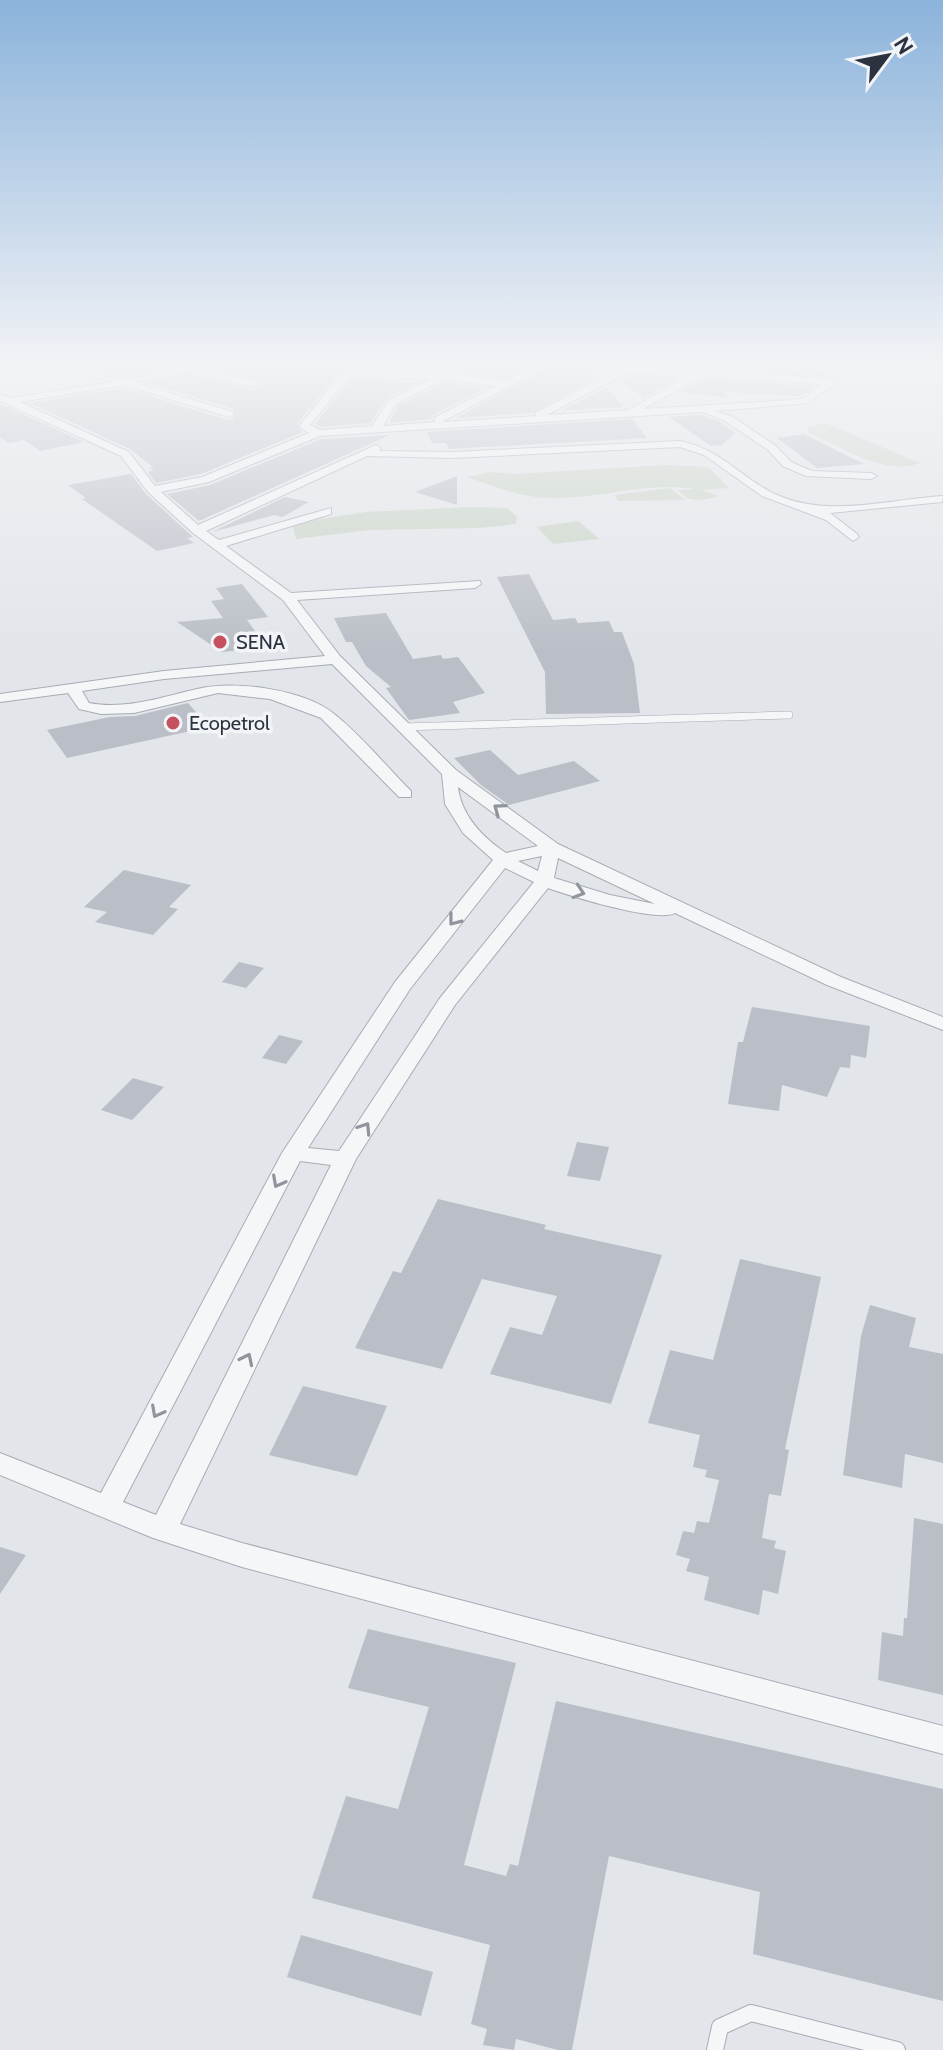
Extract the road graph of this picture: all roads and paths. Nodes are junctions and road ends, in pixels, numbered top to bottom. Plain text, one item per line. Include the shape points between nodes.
1 (130, 461) edge
2 (251, 461) edge
3 (347, 461) edge
4 (723, 461) edge
5 (784, 461) edge
6 (871, 476) dead end
7 (152, 490) junction
8 (942, 499) edge
9 (808, 507) junction
10 (327, 511) dead end
11 (197, 530) junction
12 (853, 537) dead end
13 (219, 544) junction
14 (475, 584) dead end
15 (288, 597) junction
16 (335, 659) junction
17 (72, 687) junction
18 (0, 698) edge
19 (789, 715) dead end
20 (403, 727) junction
21 (450, 773) junction
22 (405, 794) dead end
23 (552, 848) junction
24 (503, 859) junction
25 (544, 881) junction
26 (689, 915) junction
27 (943, 1024) edge
28 (293, 1153) junction
29 (345, 1159) junction
30 (0, 1464) edge
31 (107, 1507) junction
32 (163, 1530) junction
33 (943, 1740) edge
34 (715, 2050) edge
35 (897, 2050) edge

1 - 7 street
2 - 7 street via 205,480
3 - 11 street
4 - 9 street via 779,500
5 - 6 street via 810,474
7 - 11 street
8 - 9 street
9 - 12 street
10 - 13 street
11 - 13 street
13 - 15 street
14 - 15 street
15 - 16 street
16 - 17 street
16 - 20 street
17 - 18 street
17 - 22 street via 84,706 115,712 221,688 311,707 326,715
19 - 20 lane
20 - 21 street
23 -> 21 street
21 - 24 street via 452,802 470,831
23 - 24 street
23 - 25 street
23 - 26 street
24 - 25 street
24 -> 28 street via 402,986
25 -> 26 street via 612,903
29 -> 25 street via 447,1002
26 - 27 street
28 - 29 street
28 -> 31 street
32 -> 29 street
30 - 31 street
31 - 32 street
32 - 33 street
34 - 35 lane via 720,2027 751,2013

